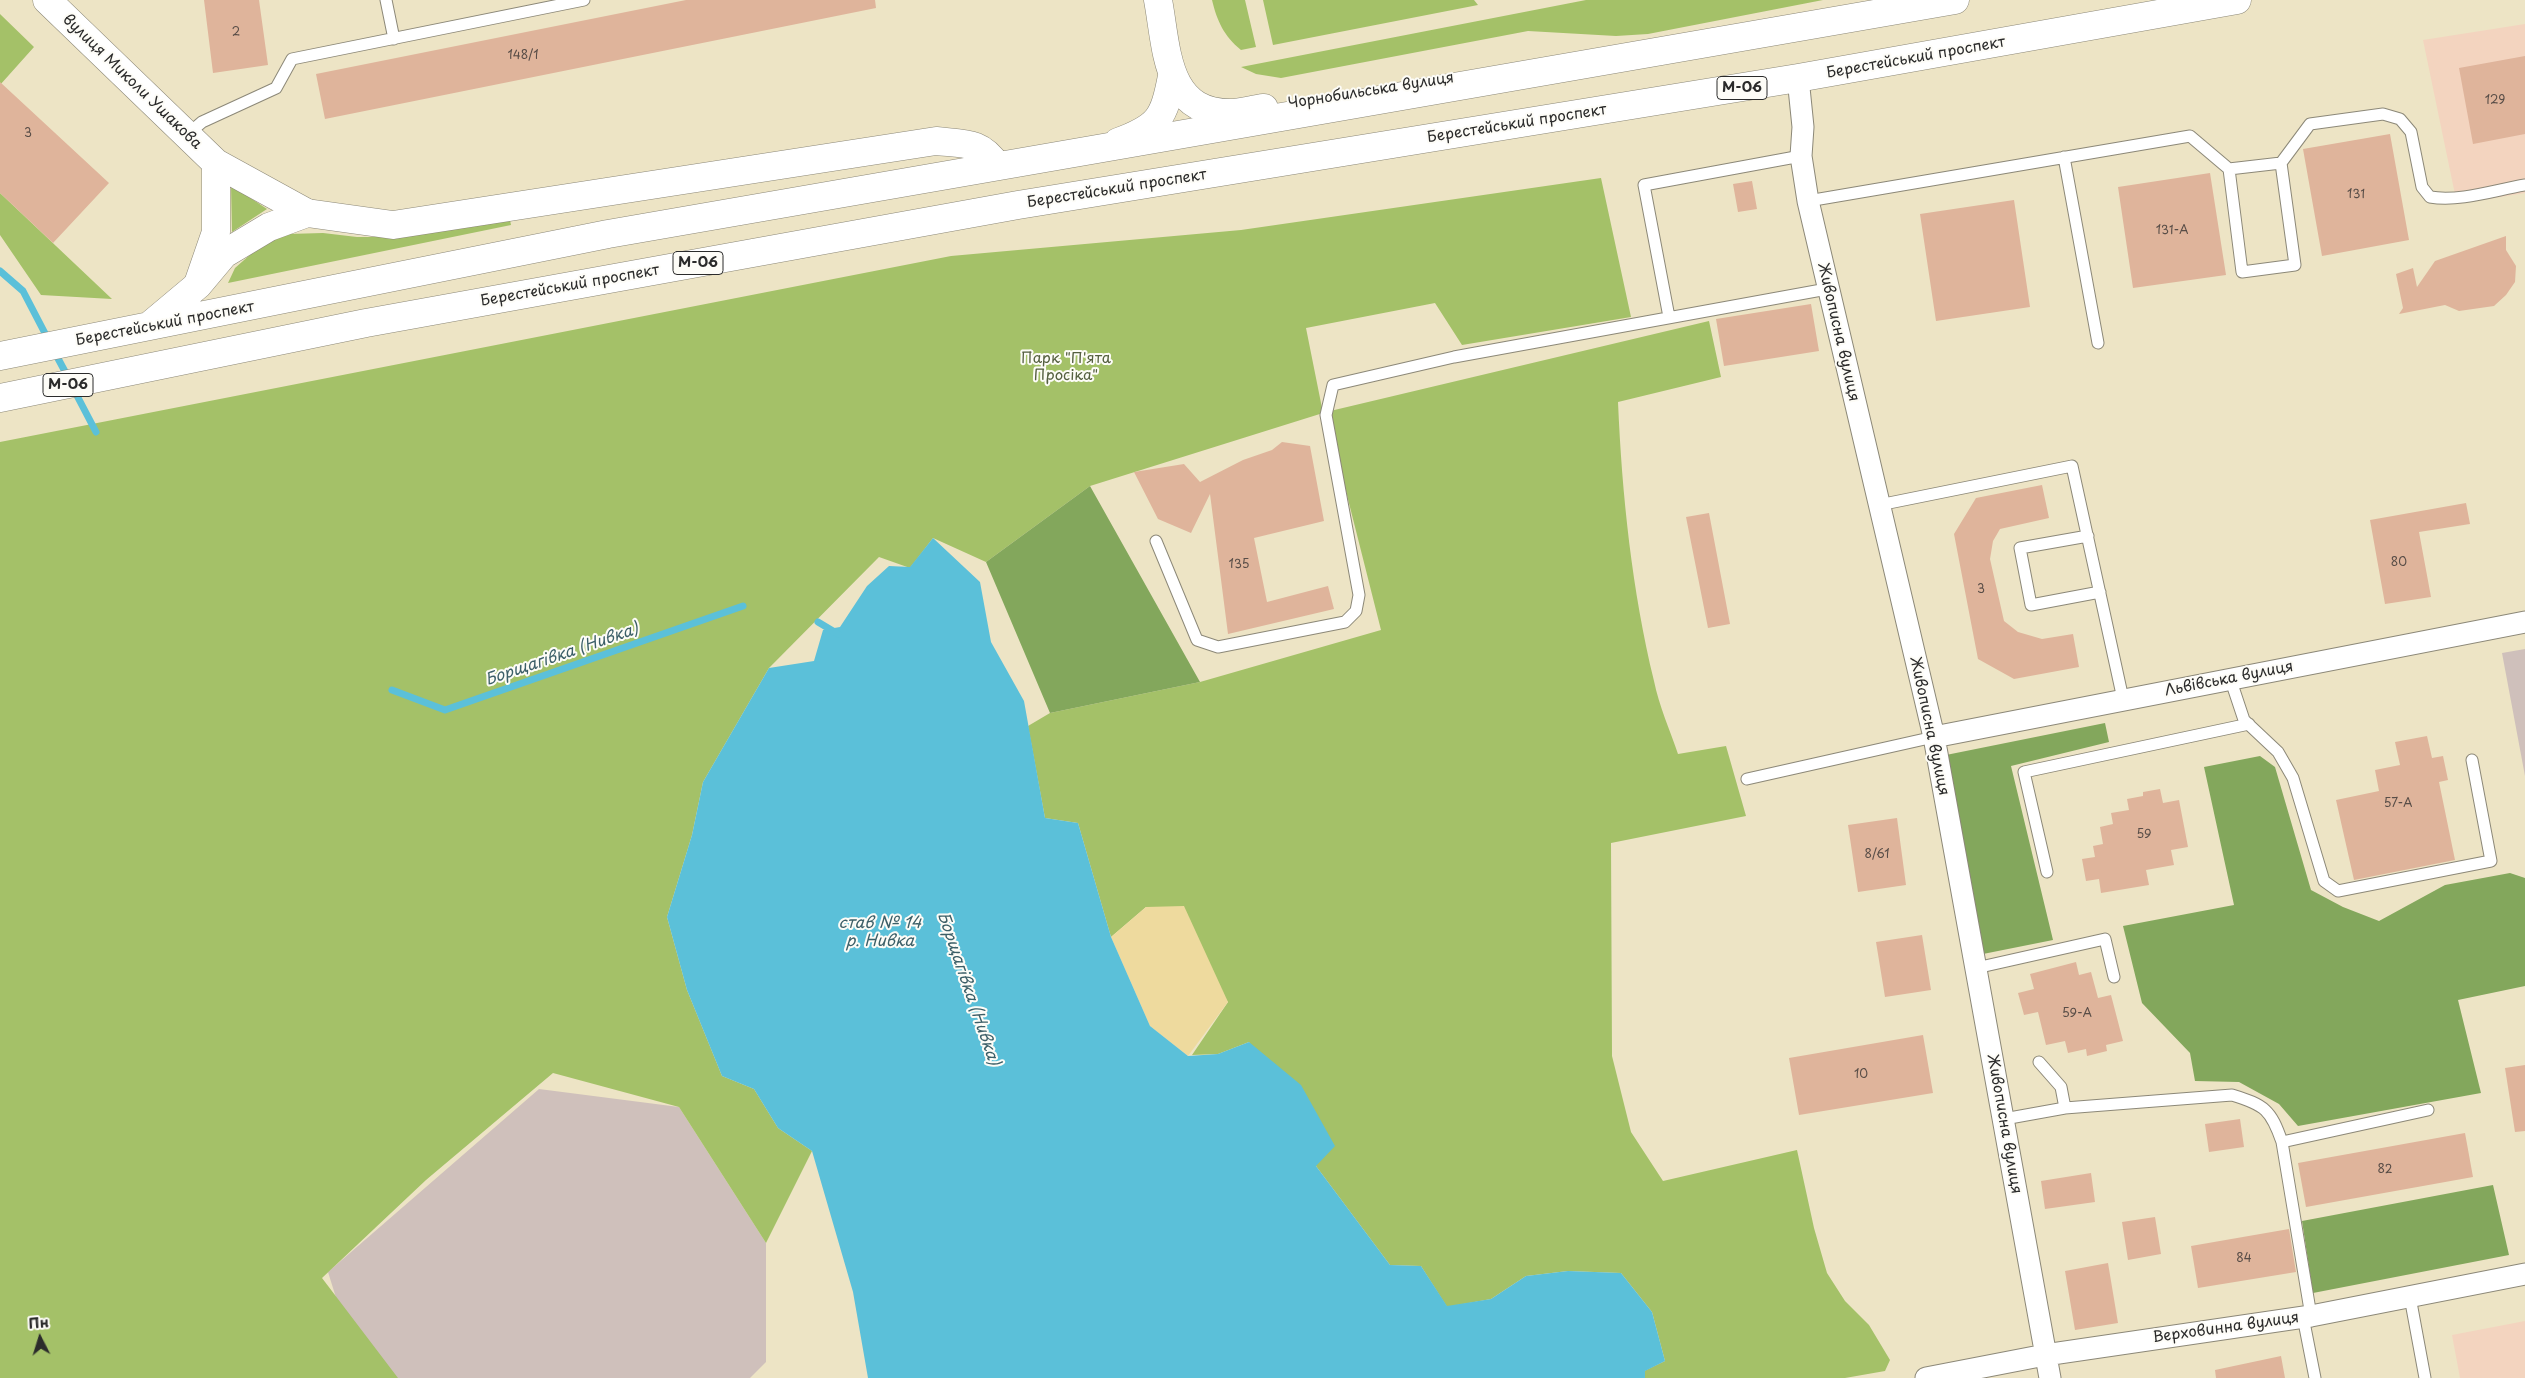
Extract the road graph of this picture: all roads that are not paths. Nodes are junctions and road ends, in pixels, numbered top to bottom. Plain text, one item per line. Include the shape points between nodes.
1 (47, 0) edge
2 (386, 0) edge
3 (584, 0) edge
4 (1158, 0) edge
5 (1955, 0) edge
6 (2237, 0) edge
7 (394, 39) junction
8 (1584, 65) junction
9 (1172, 76) junction
10 (1798, 78) junction
11 (187, 135) junction
12 (1101, 148) junction
13 (1801, 156) junction
14 (2064, 157) junction
15 (216, 163) junction
16 (2281, 163) junction
17 (997, 166) junction
18 (2229, 169) junction
19 (2525, 185) edge
20 (1808, 201) junction
21 (306, 213) junction
22 (198, 285) junction
23 (1828, 289) junction
24 (1669, 317) junction
25 (146, 328) junction
26 (2098, 343) dead end
27 (11, 354) edge
28 (0, 398) edge
29 (1879, 505) junction
30 (2088, 536) junction
31 (1156, 540) dead end
32 (2100, 592) junction
33 (2525, 622) edge
34 (2230, 678) junction
35 (2123, 699) junction
36 (2249, 724) junction
37 (1934, 737) junction
38 (2472, 760) dead end
39 (1747, 779) dead end
40 (2047, 872) dead end
41 (1976, 968) junction
42 (2114, 977) dead end
43 (2039, 1062) dead end
44 (2065, 1108) junction
45 (2428, 1110) dead end
46 (2004, 1119) junction
47 (2282, 1142) junction
48 (2525, 1274) edge
49 (2410, 1297) junction
50 (2307, 1317) junction
51 (2044, 1354) junction
52 (1926, 1378) edge
53 (2050, 1378) edge
54 (2315, 1378) edge
55 (2426, 1378) edge

1 - 11 main road, вулиця Миколи Ушакова
2 - 7 lane
3 - 7 lane
4 - 9 main road, Чорнобильська вулиця
5 - 8 main road, Берестейський проспект
6 - 10 main road, Берестейський проспект / М-06
7 - 11 lane via 292,59 276,88 202,122
8 - 9 main road, Чорнобильська вулиця via 1549,63 1230,113 1206,110 1194,104 1182,94
8 - 12 main road, Берестейський проспект
9 - 12 main road, Чорнобильська вулиця via 1167,105 1157,122 1137,135
10 - 13 street, Живописна вулиця via 1803,127
10 - 28 main road, Берестейський проспект / М-06 via 1018,205 366,323
11 - 15 main road, вулиця Миколи Ушакова
12 - 17 main road, Берестейський проспект
13 - 20 street, Живописна вулиця
13 - 24 lane via 1644,185
14 - 18 lane via 2190,136
14 - 20 lane
14 - 26 lane
15 - 21 main road, вулиця Миколи Ушакова
15 - 22 main road via 216,232
16 - 18 lane
16 - 18 lane via 2295,265 2242,272
16 - 19 lane via 2310,124 2383,114 2400,119 2411,132 2422,187 2430,197 2456,198
17 - 21 main road via 989,153 974,145 936,141 392,225
17 - 25 main road, Берестейський проспект via 608,234
20 - 23 street, Живописна вулиця
21 - 22 main road via 269,227 224,254
22 - 25 main road
23 - 24 lane
23 - 29 street, Живописна вулиця
24 - 31 lane via 1454,357 1333,385 1326,415 1358,595 1356,611 1345,622 1218,647 1206,644 1197,640
25 - 27 main road, Берестейський проспект
29 - 30 lane via 2072,466
29 - 37 street, Живописна вулиця
30 - 32 lane
30 - 32 lane via 2020,548 2031,605
32 - 35 lane
33 - 34 street, Львівська вулиця
34 - 35 street, Львівська вулиця
34 - 36 lane via 2244,720
35 - 37 street, Львівська вулиця
36 - 38 lane via 2278,752 2293,778 2324,882 2338,891 2491,860
36 - 40 lane via 2024,772
37 - 39 lane
37 - 41 street, Живописна вулиця
41 - 42 lane via 2105,939
41 - 46 street, Живописна вулиця
43 - 44 lane via 2061,1087
44 - 46 lane
44 - 47 lane via 2232,1095 2250,1101 2273,1116
45 - 47 lane
46 - 51 street, Живописна вулиця
47 - 50 lane
48 - 49 street, Верховинна вулиця
49 - 50 street, Верховинна вулиця
49 - 55 lane
50 - 51 street, Верховинна вулиця
50 - 54 lane
51 - 52 street, Верховинна вулиця
51 - 53 street, Живописна вулиця

